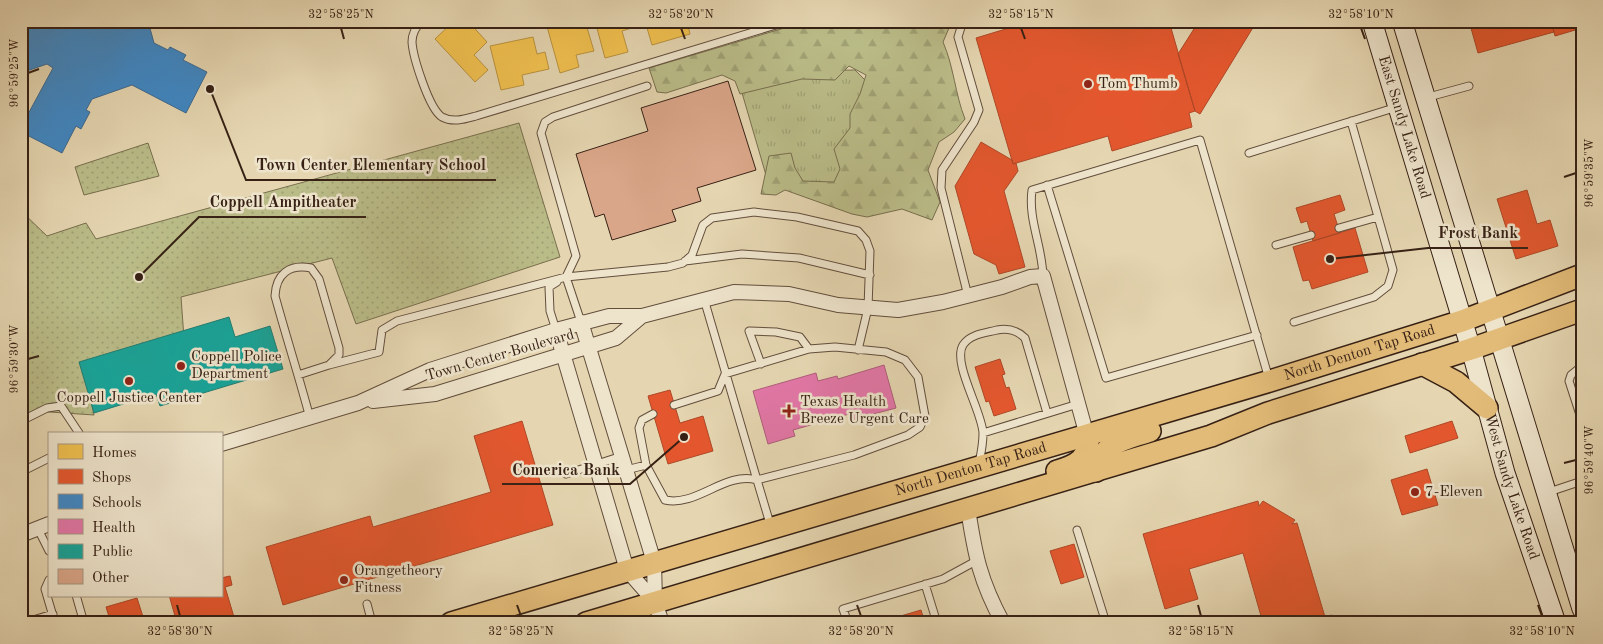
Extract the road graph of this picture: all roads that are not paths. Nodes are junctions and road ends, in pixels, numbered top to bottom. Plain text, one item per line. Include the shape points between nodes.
1 (421, 21) edge
2 (789, 21) edge
3 (963, 21) edge
4 (1372, 21) edge
5 (1402, 21) edge
6 (1378, 42) junction
7 (647, 86) dead end
8 (1468, 86) dead end
9 (1427, 103) junction
10 (1398, 107) junction
11 (1351, 121) junction
12 (1249, 152) dead end
13 (1047, 185) junction
14 (1378, 217) junction
15 (1339, 228) dead end
16 (1311, 235) dead end
17 (1276, 245) dead end
18 (684, 261) junction
19 (870, 275) junction
20 (1043, 276) junction
21 (1582, 276) edge
22 (566, 278) junction
23 (968, 296) junction
24 (704, 299) junction
25 (868, 308) junction
26 (1582, 310) edge
27 (1490, 311) junction
28 (642, 316) junction
29 (1462, 321) junction
30 (581, 322) junction
31 (1294, 322) dead end
32 (556, 330) junction
33 (1256, 335) junction
34 (1498, 338) junction
35 (588, 347) junction
36 (809, 349) junction
37 (1471, 349) junction
38 (858, 350) junction
39 (563, 354) junction
40 (761, 364) junction
41 (1422, 364) junction
42 (329, 365) junction
43 (1582, 366) edge
44 (298, 374) junction
45 (725, 374) junction
46 (1270, 381) junction
47 (1212, 399) junction
48 (358, 403) junction
49 (674, 404) dead end
50 (1078, 404) junction
51 (1487, 408) junction
52 (1047, 413) junction
53 (653, 414) dead end
54 (310, 418) junction
55 (21, 421) edge
56 (1582, 421) edge
57 (78, 432) edge
58 (983, 433) junction
59 (1087, 436) junction
60 (222, 444) edge
61 (622, 456) junction
62 (48, 458) edge
63 (596, 464) junction
64 (646, 465) junction
65 (979, 466) junction
66 (626, 470) junction
67 (1096, 471) junction
68 (21, 472) edge
69 (566, 474) dead end
70 (757, 480) junction
71 (1582, 481) edge
72 (1546, 493) junction
73 (976, 507) junction
74 (43, 527) edge
75 (771, 528) junction
76 (1078, 530) dead end
77 (21, 535) edge
78 (48, 547) edge
79 (976, 561) junction
80 (654, 562) junction
81 (627, 570) junction
82 (48, 582) edge
83 (925, 584) junction
84 (76, 596) edge
85 (655, 602) junction
86 (367, 604) dead end
87 (1582, 609) edge
88 (53, 614) junction
89 (23, 623) edge
90 (55, 623) edge
91 (84, 623) edge
92 (372, 623) edge
93 (451, 623) edge
94 (586, 623) edge
95 (662, 623) edge
96 (848, 623) edge
97 (937, 623) edge
98 (1004, 623) edge
99 (1106, 623) edge
100 (1556, 623) edge

1 - 2 lane via 413,31 415,56 434,110 452,120 476,116
3 - 23 lane via 958,36 979,110 942,170 941,188
4 - 6 main road, East Sandy Lake Road
5 - 9 main road, East Sandy Lake Road
6 - 9 main road via 1392,56 1404,86
6 - 10 main road, East Sandy Lake Road
7 - 22 lane via 545,122 541,133 544,150 576,256
8 - 9 lane
9 - 27 main road, East Sandy Lake Road
10 - 11 lane
10 - 29 main road, East Sandy Lake Road
11 - 12 lane
11 - 14 lane
13 - 20 lane via 1032,190 1030,207 1042,256
13 - 33 lane via 1106,378
13 - 33 lane via 1200,140
14 - 15 lane
14 - 31 lane via 1392,270 1388,286 1374,297
16 - 17 lane
18 - 19 lane via 742,254 799,258
18 - 19 lane via 692,255 703,226 712,218 754,212 858,231 870,251
18 - 22 lane via 668,267
19 - 25 lane
20 - 23 street, Town Center Boulevard
20 - 50 street
21 - 27 main road, North Denton Tap Road
22 - 30 lane
22 - 32 lane via 549,287 549,304
22 - 42 lane via 396,321 382,330 379,352
23 - 25 street, Town Center Boulevard via 898,310
24 - 25 street, Town Center Boulevard via 734,292 790,294
24 - 28 street, Town Center Boulevard
24 - 45 lane
25 - 38 lane
26 - 34 main road, North Denton Tap Road
27 - 29 main road, North Denton Tap Road
27 - 34 main road, East Sandy Lake Road
28 - 30 street, Town Center Boulevard via 610,316
28 - 35 street, Town Center Boulevard via 616,338
29 - 37 main road, East Sandy Lake Road
29 - 46 main road, North Denton Tap Road
30 - 32 street, Town Center Boulevard
30 - 35 street
32 - 39 street
32 - 48 street, Town Center Boulevard via 430,370
33 - 46 lane
34 - 37 main road, North Denton Tap Road
34 - 72 main road, West Sandy Lake Road
35 - 39 street, Town Center Boulevard
35 - 61 street
36 - 38 lane
36 - 40 lane
36 - 40 lane via 800,336 749,332
37 - 41 main road, North Denton Tap Road
37 - 51 main road, West Sandy Lake Road
38 - 70 lane via 886,352 905,360 918,376 925,416 920,427 908,435 854,455
39 - 48 street, Town Center Boulevard via 435,394
39 - 63 street
40 - 45 lane
41 - 51 main road via 1456,382
41 - 67 main road, North Denton Tap Road via 1268,413 1211,436
42 - 44 lane
42 - 44 lane via 339,355 339,348 318,279 311,268 292,269 283,273 275,283 274,296
43 - 56 lane via 1569,381
44 - 54 lane
45 - 49 lane via 718,391
45 - 70 lane
46 - 47 main road, North Denton Tap Road
47 - 59 main road, North Denton Tap Road
47 - 67 main road via 1177,422 1110,446 1103,453
48 - 54 street, Town Center Boulevard
50 - 52 lane
50 - 59 street
51 - 100 main road, West Sandy Lake Road
52 - 58 lane
52 - 58 lane via 1025,338 1020,332 1008,329 976,335 964,343 960,351
53 - 64 lane via 642,420 639,428
54 - 60 street, Town Center Boulevard
55 - 57 lane via 47,408 61,406
58 - 65 lane
59 - 65 main road, North Denton Tap Road
59 - 73 main road via 1088,450 1079,463 1015,485
61 - 63 lane
61 - 66 street
62 - 68 lane
63 - 69 lane
63 - 81 street
64 - 66 lane
64 - 70 lane via 665,500 675,502 728,482 748,478
65 - 75 main road, North Denton Tap Road
66 - 80 street
67 - 73 main road, North Denton Tap Road
70 - 75 lane
71 - 72 lane
72 - 87 main road, West Sandy Lake Road
73 - 79 street
73 - 85 main road, North Denton Tap Road
74 - 77 street
74 - 78 lane
75 - 80 main road, North Denton Tap Road
76 - 99 lane
79 - 83 lane via 943,579
79 - 98 street via 988,596
80 - 81 main road, North Denton Tap Road
80 - 85 street
81 - 85 street
81 - 93 main road, North Denton Tap Road
82 - 88 lane via 45,589
83 - 96 lane via 843,609
83 - 97 lane
84 - 91 lane
85 - 94 main road, North Denton Tap Road
85 - 95 street
86 - 92 lane
88 - 89 lane
88 - 90 lane

